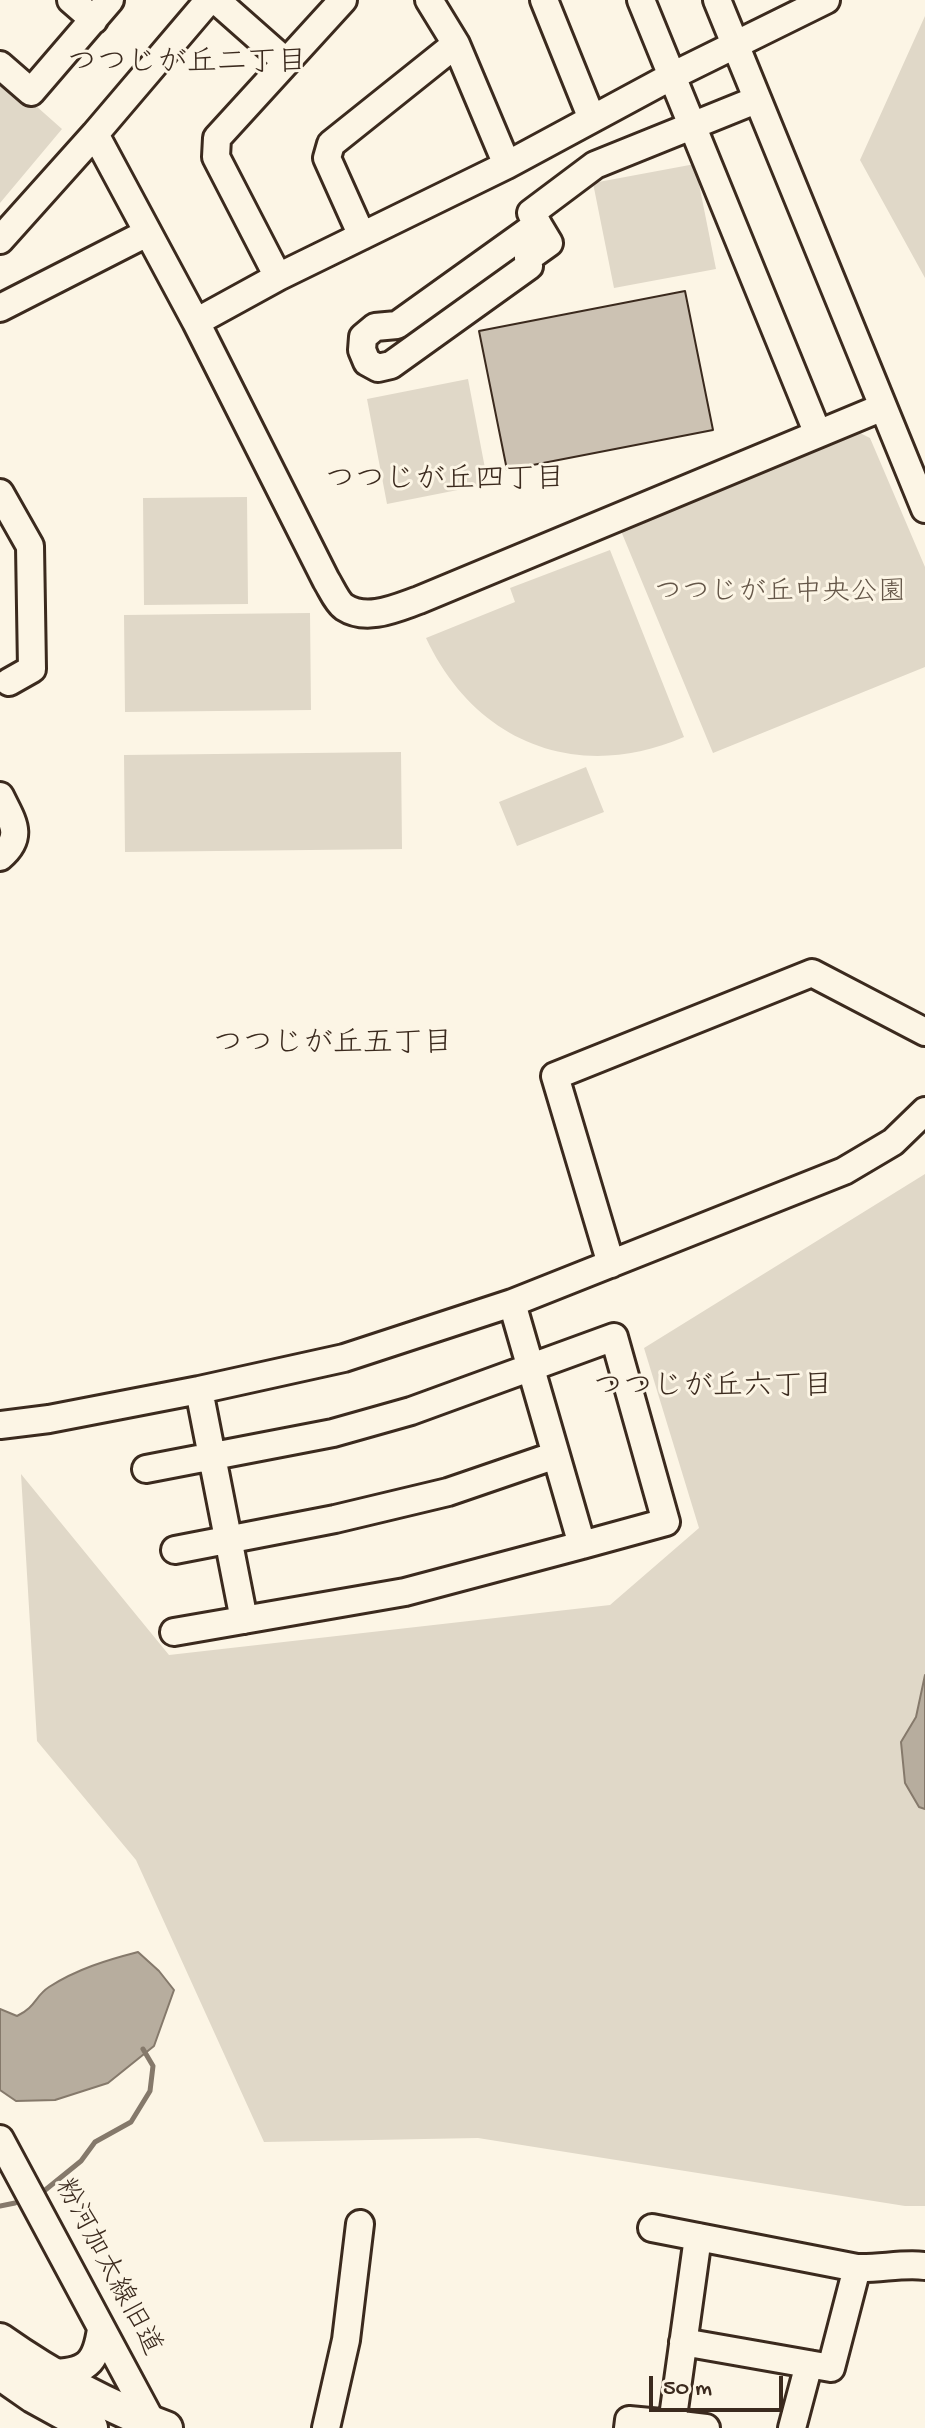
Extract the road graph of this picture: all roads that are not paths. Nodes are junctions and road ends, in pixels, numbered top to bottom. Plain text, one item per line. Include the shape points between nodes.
1 (71, 0) edge
2 (209, 0) edge
3 (216, 0) edge
4 (343, 0) edge
5 (429, 0) edge
6 (544, 0) edge
7 (641, 0) edge
8 (717, 0) edge
9 (826, 0) edge
10 (792, 8) edge
11 (102, 10) edge
12 (456, 44) junction
13 (734, 46) junction
14 (285, 61) junction
15 (0, 65) edge
16 (672, 76) junction
17 (756, 100) junction
18 (592, 119) junction
19 (692, 126) junction
20 (95, 134) junction
21 (507, 165) junction
22 (538, 224) junction
23 (147, 233) junction
24 (362, 236) junction
25 (0, 240) edge
26 (278, 277) junction
27 (0, 308) edge
28 (196, 322) junction
29 (883, 407) junction
30 (818, 434) junction
31 (0, 493) edge
32 (925, 509) edge
33 (9, 682) dead end
34 (0, 796) edge
35 (0, 857) edge
36 (925, 1032) edge
37 (925, 1111) edge
38 (611, 1264) junction
39 (512, 1303) junction
40 (531, 1368) junction
41 (199, 1390) junction
42 (0, 1425) edge
43 (556, 1455) junction
44 (212, 1457) junction
45 (146, 1469) dead end
46 (229, 1540) junction
47 (582, 1545) junction
48 (175, 1550) dead end
49 (244, 1620) junction
50 (174, 1632) dead end
51 (0, 2139) edge
52 (360, 2224) dead end
53 (652, 2228) dead end
54 (698, 2237) junction
55 (925, 2266) edge
56 (857, 2268) junction
57 (101, 2329) junction
58 (0, 2340) edge
59 (683, 2342) junction
60 (809, 2364) junction
61 (0, 2373) edge
62 (51, 2373) junction
63 (672, 2424) junction
64 (158, 2426) edge
65 (91, 2428) edge
66 (326, 2428) edge
67 (628, 2428) edge
68 (706, 2428) edge
69 (795, 2428) edge

1 - 11 street
2 - 20 street
3 - 14 street
4 - 14 street
5 - 12 street
6 - 18 street
7 - 16 street
8 - 13 street
9 - 10 street
10 - 13 street
11 - 15 street via 31,92
12 - 21 street
12 - 24 street via 331,144 327,158
13 - 16 street
13 - 17 street
14 - 26 street via 217,138 216,157
16 - 18 street
16 - 19 street
17 - 19 street
17 - 29 street
18 - 21 street
19 - 22 street via 595,165 531,213
19 - 30 street
20 - 23 street
20 - 25 street
21 - 24 street
22 - 22 street via 549,243 528,258 529,266 391,365 378,368 367,362 363,337 375,327 397,325
23 - 27 street
23 - 28 street
24 - 26 street
26 - 28 street
28 - 30 street via 326,580 343,606 361,613 378,614 419,600
29 - 30 street
29 - 32 street
31 - 33 street via 30,546 32,669
34 - 35 street via 15,836
36 - 38 street via 812,973 555,1076
37 - 38 street via 893,1142 844,1171
38 - 39 street
39 - 40 street
39 - 41 street via 344,1358
40 - 43 street
40 - 44 street via 333,1433
40 - 47 street via 614,1337 666,1522
41 - 42 street
41 - 44 street
43 - 46 street via 448,1492
43 - 47 street
44 - 45 street
44 - 46 street
46 - 48 street
46 - 49 street
47 - 49 street via 405,1592
49 - 50 street
51 - 57 street, 粉河加太線旧道
52 - 66 street via 346,2340
53 - 54 street
54 - 56 street
54 - 59 street
55 - 56 street
56 - 60 street via 831,2368
57 - 62 street via 86,2366
57 - 64 street, 粉河加太線旧道
58 - 62 main road
59 - 60 street
59 - 63 street
60 - 69 street
61 - 65 main road
62 - 64 main road
63 - 67 street via 629,2420
63 - 68 street

